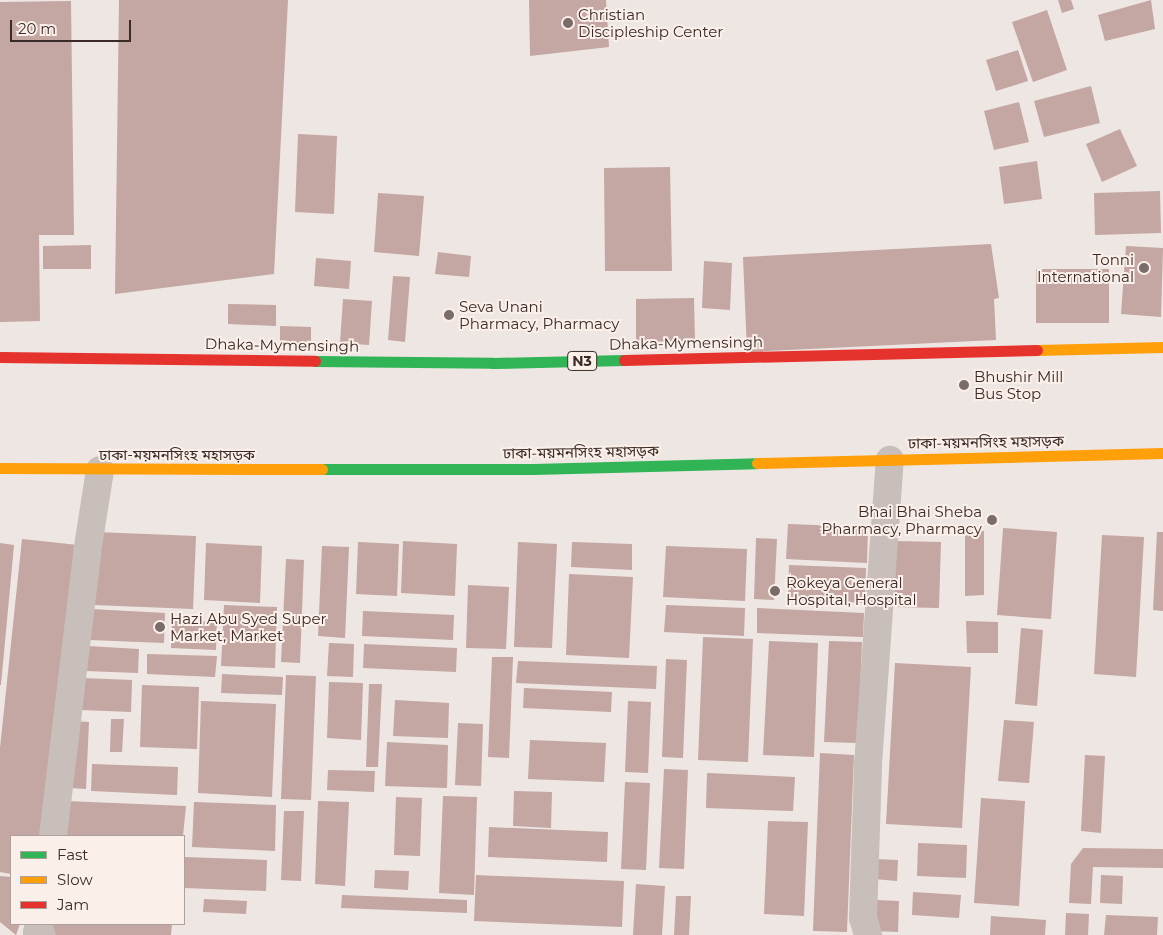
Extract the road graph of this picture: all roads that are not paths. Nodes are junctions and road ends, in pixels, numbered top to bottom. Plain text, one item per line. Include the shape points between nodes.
1 (1163, 347) edge
2 (0, 357) edge
3 (1163, 453) edge
4 (890, 460) junction
5 (0, 468) edge
6 (100, 470) junction
7 (53, 835) edge
8 (39, 925) edge
9 (42, 935) edge
10 (868, 935) edge

1 - 2 highway, Dhaka-Mymensingh / N3 via 493,363
3 - 4 highway, ঢাকা-ময়মনসিংহ মহাসড়ক
4 - 6 highway, ঢাকা-ময়মনসিংহ মহাসড়ক via 533,469
4 - 10 street via 868,764 863,918
5 - 6 highway, ঢাকা-ময়মনসিংহ মহাসড়ক
6 - 7 street
8 - 9 street via 37,933

